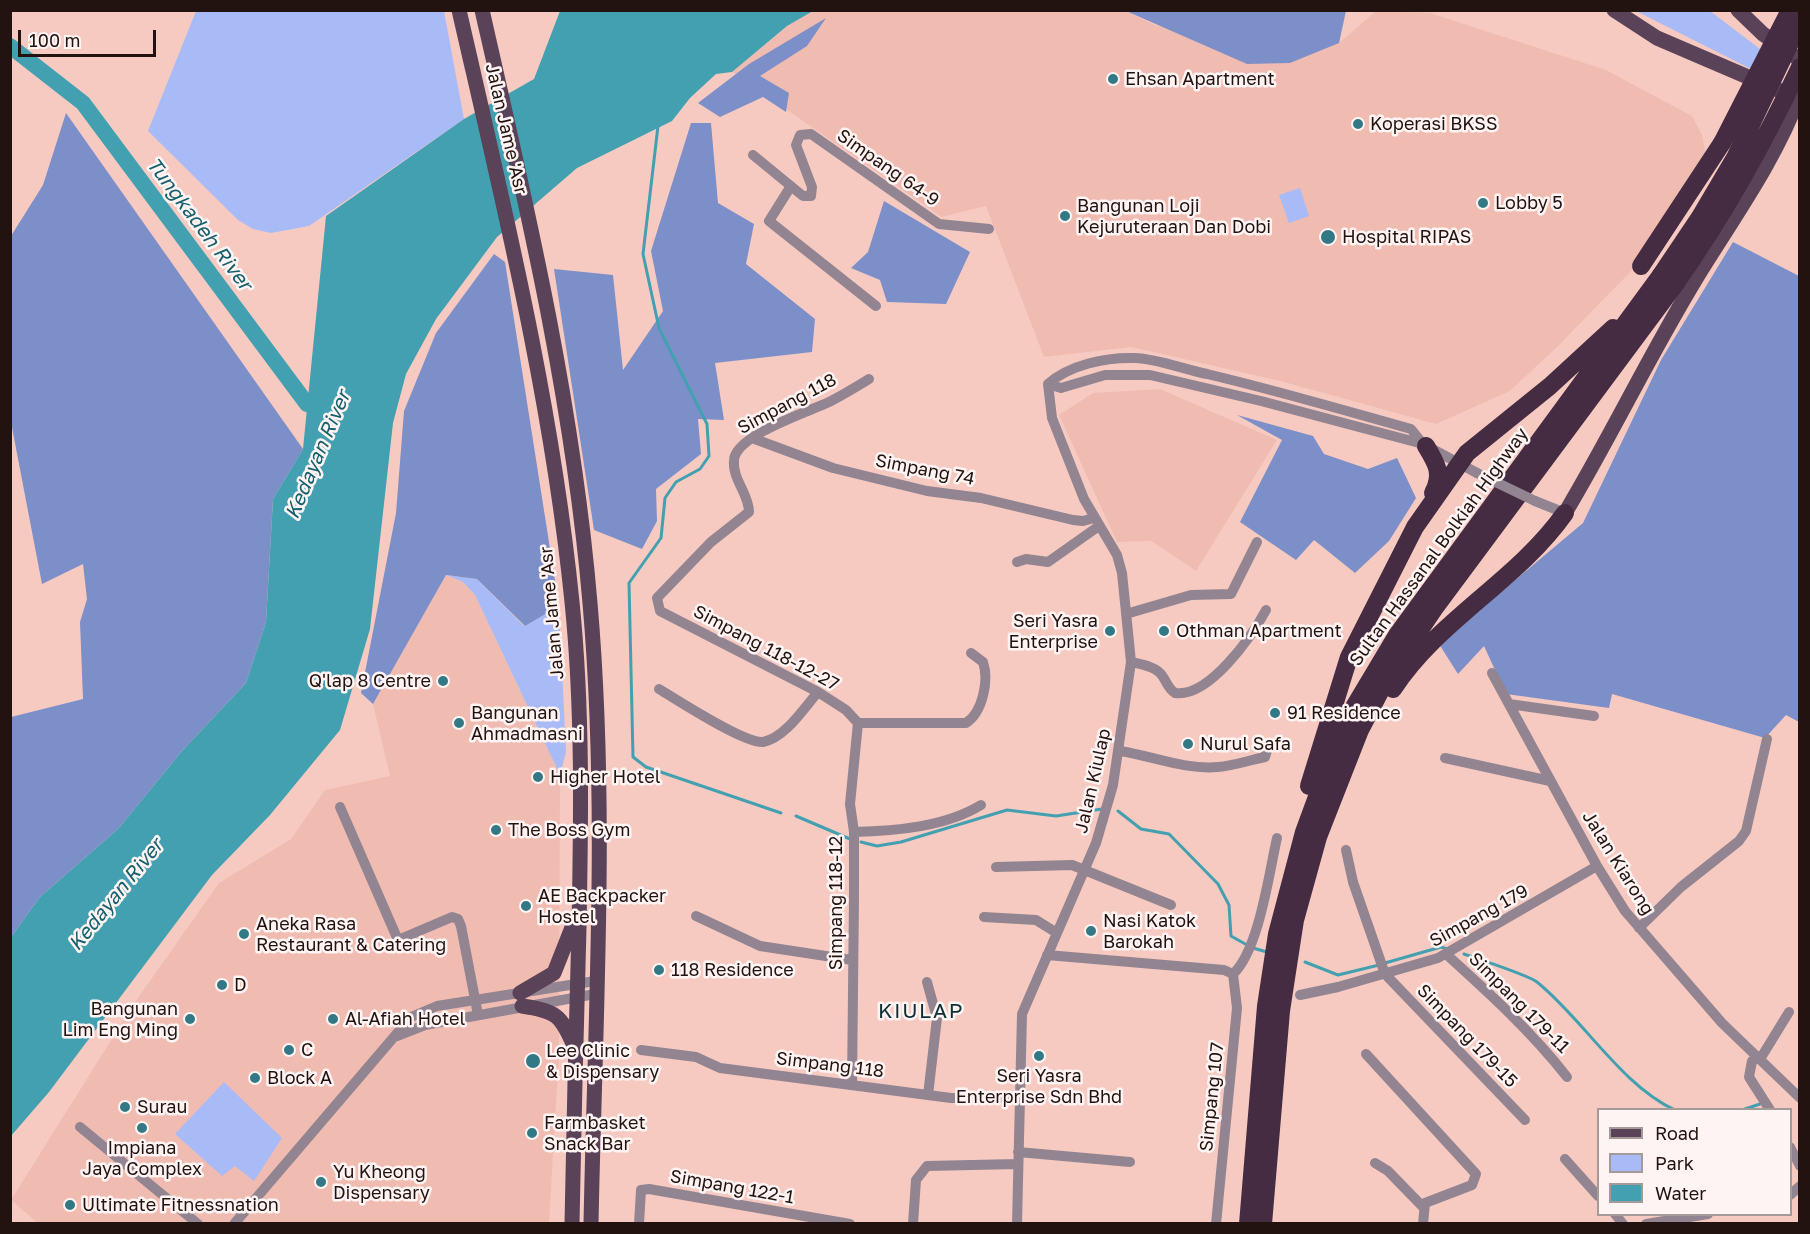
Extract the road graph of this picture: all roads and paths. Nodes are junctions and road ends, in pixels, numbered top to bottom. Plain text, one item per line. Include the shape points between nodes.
1 (459, 10) edge
2 (482, 10) edge
3 (1614, 10) edge
4 (1738, 10) edge
5 (1790, 10) edge
6 (1800, 22) edge
7 (1763, 34) junction
8 (1800, 60) edge
9 (1800, 69) edge
10 (1799, 97) edge
11 (753, 155) dead end
12 (791, 186) junction
13 (989, 229) dead end
14 (1641, 266) dead end
15 (1667, 280) junction
16 (1645, 295) junction
17 (876, 306) dead end
18 (869, 379) dead end
19 (1048, 384) junction
20 (752, 438) junction
21 (1424, 445) junction
22 (1458, 464) junction
23 (1565, 513) junction
24 (1096, 522) junction
25 (1415, 527) junction
26 (1257, 542) dead end
27 (1017, 562) dead end
28 (656, 605) joint
29 (1266, 609) dead end
30 (1126, 614) junction
31 (971, 653) dead end
32 (1131, 662) junction
33 (1492, 673) dead end
34 (659, 690) dead end
35 (818, 692) junction
36 (1509, 704) junction
37 (1594, 716) dead end
38 (858, 723) junction
39 (1767, 739) dead end
40 (1268, 747) dead end
41 (1120, 751) junction
42 (1445, 758) dead end
43 (1550, 781) junction
44 (1334, 793) junction
45 (981, 805) dead end
46 (340, 807) dead end
47 (854, 832) junction
48 (1277, 838) dead end
49 (1346, 850) dead end
50 (1597, 866) junction
51 (996, 867) dead end
52 (1086, 868) junction
53 (1289, 884) junction
54 (579, 905) junction
55 (1171, 905) dead end
56 (696, 916) dead end
57 (984, 917) dead end
58 (1639, 928) junction
59 (1057, 933) junction
60 (1446, 954) junction
61 (1047, 955) junction
62 (852, 960) junction
63 (1233, 974) junction
64 (1385, 974) junction
65 (927, 982) dead end
66 (595, 987) junction
67 (577, 990) junction
68 (1300, 995) dead end
69 (476, 999) junction
70 (521, 999) junction
71 (1790, 1012) dead end
72 (478, 1015) junction
73 (397, 1036) junction
74 (641, 1050) dead end
75 (576, 1052) junction
76 (1366, 1054) dead end
77 (1757, 1058) junction
78 (1567, 1077) dead end
79 (852, 1084) junction
80 (928, 1095) junction
81 (1018, 1098) junction
82 (1800, 1098) edge
83 (1769, 1108) edge
84 (1525, 1120) dead end
85 (80, 1127) dead end
86 (1792, 1150) edge
87 (574, 1153) junction
88 (1018, 1158) junction
89 (1565, 1159) dead end
90 (1130, 1162) dead end
91 (1375, 1163) dead end
92 (1800, 1166) edge
93 (1597, 1194) edge
94 (1423, 1207) junction
95 (1701, 1216) edge
96 (198, 1224) edge
97 (234, 1224) edge
98 (566, 1224) edge
99 (572, 1224) edge
100 (591, 1224) edge
101 (639, 1224) edge
102 (850, 1224) edge
103 (913, 1224) edge
104 (1017, 1224) edge
105 (1216, 1224) edge
106 (1248, 1224) edge
107 (1263, 1224) edge
108 (1423, 1224) edge
109 (1646, 1224) edge

1 - 54 main road, Jalan Jame 'Asr via 522,287 549,427 573,605 580,755
2 - 66 main road, Jalan Jame 'Asr via 541,273 569,423 590,602 598,754
3 - 10 main road via 1657,38
4 - 7 main road
5 - 14 highway, bridge via 1722,144
6 - 15 highway, Sultan Hassanal Bolkiah Highway, bridge via 1736,156
7 - 8 main road
7 - 9 main road
9 - 15 highway, Sultan Hassanal Bolkiah Highway, bridge via 1715,227
10 - 23 main road via 1746,202 1696,279
11 - 12 street
12 - 13 street, Simpang 64-9 via 807,197 812,192 796,145 797,139 811,134 939,224
12 - 17 street via 769,220
15 - 16 highway, Sultan Hassanal Bolkiah Highway
15 - 44 highway, Sultan Hassanal Bolkiah Highway via 1386,680
16 - 22 highway via 1598,342
16 - 53 highway, Sultan Hassanal Bolkiah Highway via 1376,667 1336,745
18 - 20 street, Simpang 118
19 - 21 street via 1061,388 1105,375 1150,375
19 - 21 street via 1060,373 1081,366 1134,358 1265,388 1411,429
19 - 24 street, Jalan Kiulap via 1052,418
20 - 24 street, Simpang 74 via 833,468 927,491
20 - 28 street, Simpang 118 via 738,448 734,460 749,512 711,542 657,598
21 - 22 street
21 - 25 highway via 1437,463 1440,476
22 - 23 street, bridge
22 - 25 highway
23 - 44 highway via 1534,552 1460,614 1402,677
24 - 27 street via 1048,562
24 - 30 street, Jalan Kiulap via 1117,555
25 - 53 highway via 1346,666 1302,810
26 - 30 street via 1230,594 1191,595
28 - 35 street, Simpang 118-12-27 via 660,611
29 - 32 street via 1231,662 1192,691 1174,693 1160,673
30 - 32 street, Jalan Kiulap
31 - 38 street via 978,656 986,670 978,710 966,723
32 - 41 street, Jalan Kiulap
33 - 36 street, Jalan Kiarong
34 - 35 street via 714,722 762,742 776,736
35 - 38 street, Simpang 118-12-27
36 - 37 street
36 - 43 street, Jalan Kiarong
38 - 47 street, Simpang 118-12 via 850,804
39 - 58 street via 1746,831
40 - 41 street via 1265,757 1219,767 1180,765
41 - 52 street, Jalan Kiulap via 1106,816
42 - 43 street
43 - 50 street, Jalan Kiarong
44 - 107 highway, Sultan Hassanal Bolkiah Highway via 1305,880 1287,965
45 - 47 street via 924,825
46 - 69 street via 398,940 452,917 458,919
47 - 62 street, Simpang 118-12
48 - 63 street via 1258,929 1242,964
49 - 64 street
50 - 58 street, Jalan Kiarong
50 - 60 street, Simpang 179
51 - 52 street via 1052,864
52 - 55 street
52 - 59 street, Jalan Kiulap
53 - 106 highway, Sultan Hassanal Bolkiah Highway via 1266,1006
54 - 67 main road, Jalan Jame 'Asr
54 - 70 main road via 554,973
56 - 62 street via 760,946
57 - 59 street via 1036,920
58 - 77 street, Jalan Kiarong
59 - 61 street, Jalan Kiulap
60 - 64 street, Simpang 179
60 - 78 street, Simpang 179-11 via 1491,995
61 - 63 street via 1224,970
61 - 81 street, Jalan Kiulap via 1022,1014
62 - 79 street, Simpang 118-12
63 - 105 street, Simpang 107 via 1236,1029
64 - 68 street, Simpang 179
64 - 84 street, Simpang 179-15
65 - 80 street via 937,1018
66 - 67 street
66 - 100 main road, Jalan Jame 'Asr
67 - 70 street
67 - 75 main road, Jalan Jame 'Asr
69 - 70 street
69 - 72 street
69 - 73 street via 420,1012 402,1025
70 - 72 street
70 - 75 main road via 554,1012
71 - 77 street
72 - 73 street via 425,1025
73 - 97 street
74 - 79 street, Simpang 118 via 696,1056 720,1068
75 - 87 main road, Jalan Jame 'Asr
76 - 94 street via 1476,1174 1472,1185 1429,1200
77 - 82 street, Jalan Kiarong
77 - 83 street via 1749,1066 1749,1077
79 - 80 street, Simpang 118
80 - 81 street, Simpang 118
81 - 88 street, Jalan Kiulap
85 - 96 street
86 - 92 street
87 - 98 main road
87 - 99 main road, Jalan Jame 'Asr
88 - 90 street
88 - 103 street via 927,1166 916,1180
88 - 104 street, Jalan Kiulap
89 - 93 street
91 - 94 street
94 - 108 street
95 - 109 street
101 - 102 street, Simpang 122-1 via 639,1197 641,1191 649,1189

